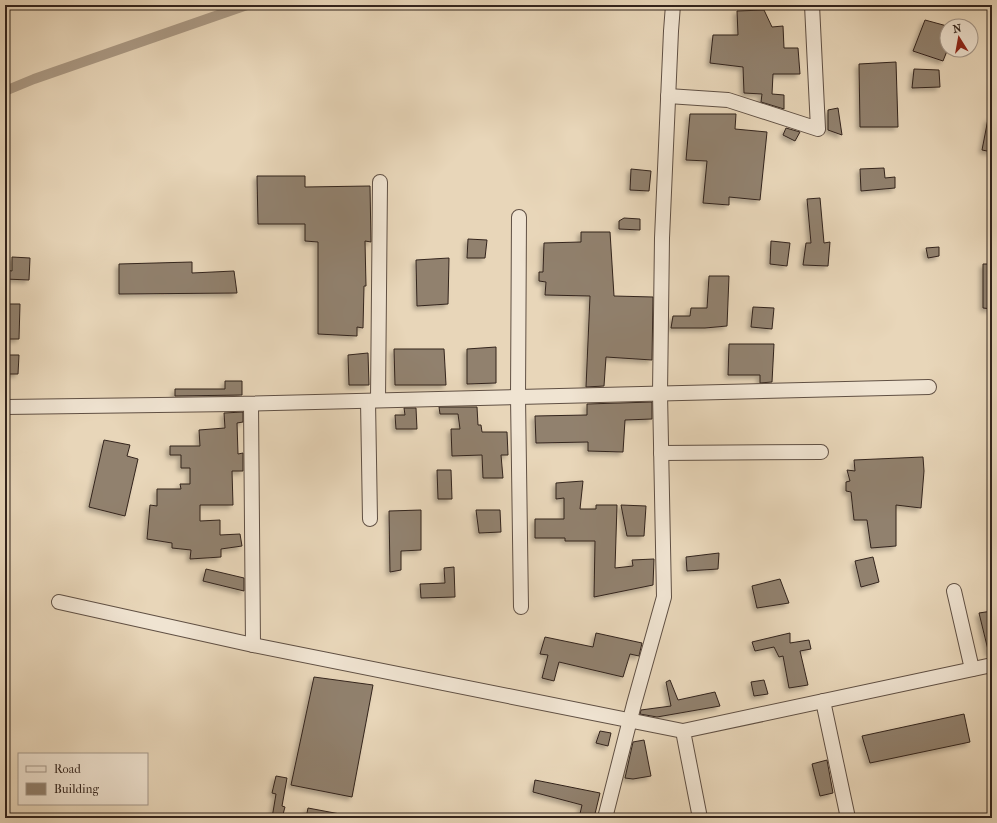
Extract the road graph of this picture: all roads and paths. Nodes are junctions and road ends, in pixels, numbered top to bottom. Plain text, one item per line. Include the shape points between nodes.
1 (673, 5) edge
2 (812, 5) edge
3 (668, 96) junction
4 (380, 182) dead end
5 (518, 217) dead end
6 (929, 387) dead end
7 (660, 393) junction
8 (518, 397) junction
9 (373, 401) junction
10 (251, 404) junction
11 (5, 407) edge
12 (821, 452) dead end
13 (661, 453) junction
14 (370, 518) dead end
15 (954, 591) dead end
16 (59, 602) dead end
17 (521, 607) dead end
18 (253, 645) junction
19 (992, 665) edge
20 (972, 669) junction
21 (823, 701) junction
22 (629, 721) junction
23 (684, 731) junction
24 (605, 818) edge
25 (700, 818) edge
26 (848, 818) edge

1 - 3 street
2 - 3 street via 818,129 728,100
3 - 7 street via 662,238
4 - 9 street
5 - 8 street
6 - 7 street
7 - 8 street
7 - 13 street
8 - 9 street
8 - 17 street
9 - 10 street
9 - 14 street
10 - 11 street
10 - 18 street
12 - 13 street
13 - 22 street via 664,597
15 - 20 street
16 - 18 street
18 - 22 street
19 - 20 street
20 - 21 street
21 - 23 street
21 - 26 street
22 - 23 street
22 - 24 street
23 - 25 street

